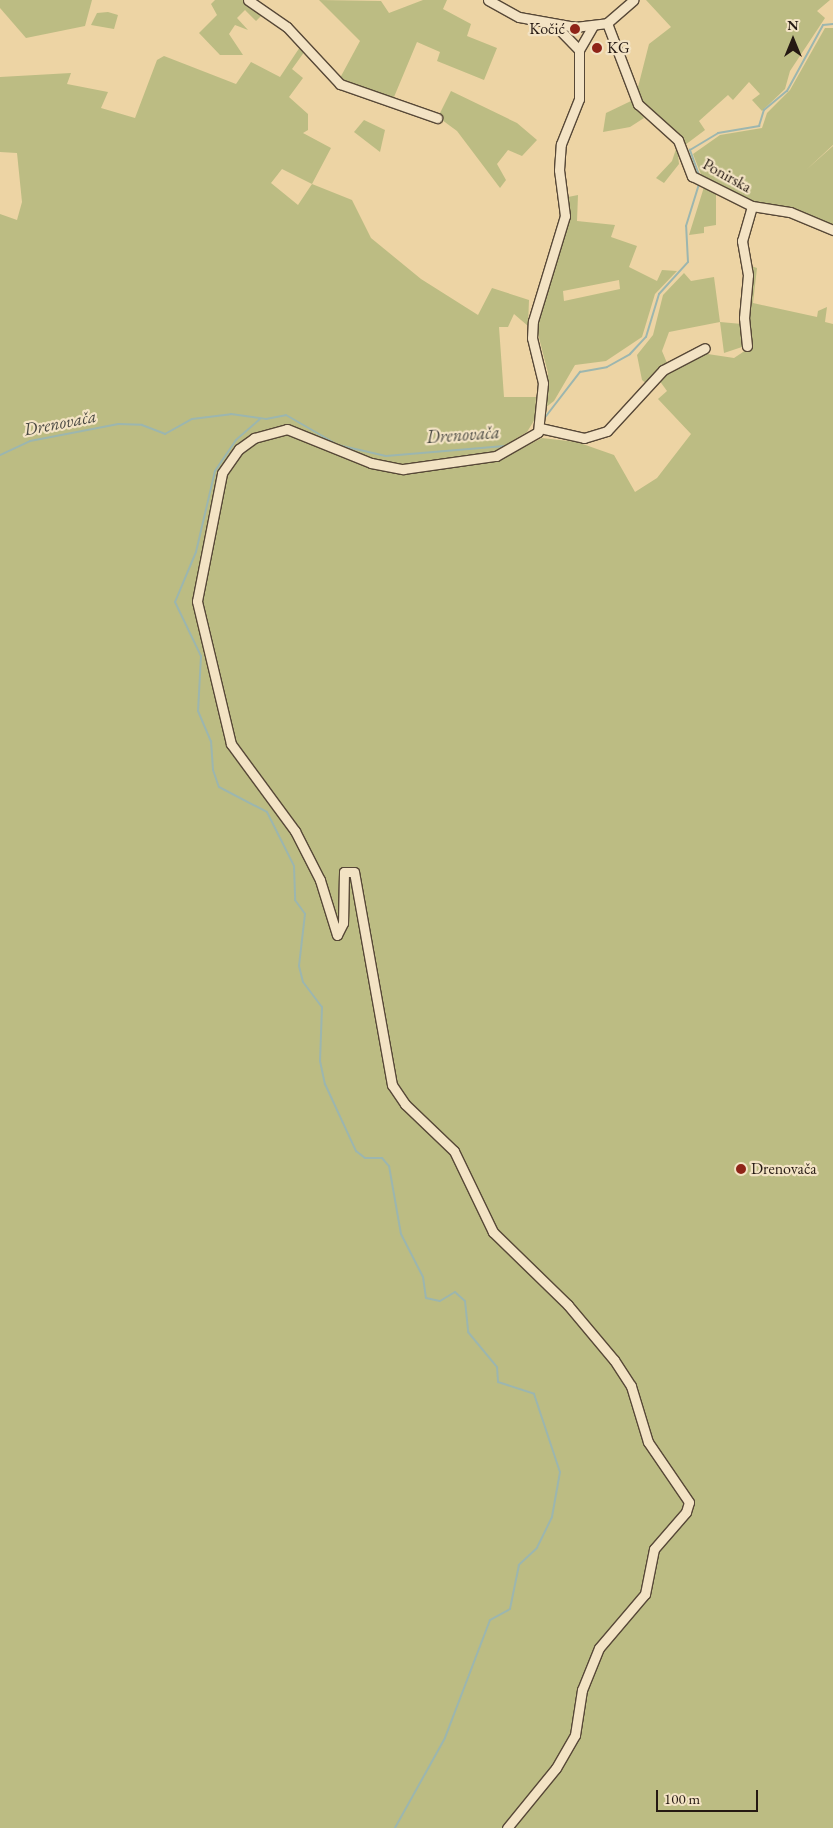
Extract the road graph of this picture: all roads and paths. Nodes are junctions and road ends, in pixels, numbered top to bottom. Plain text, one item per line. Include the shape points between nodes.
1 (248, 0) edge
2 (488, 0) edge
3 (633, 0) edge
4 (607, 23) junction
5 (554, 24) junction
6 (593, 26) junction
7 (579, 50) junction
8 (437, 118) dead end
9 (752, 206) junction
10 (833, 230) edge
11 (747, 346) dead end
12 (705, 348) dead end
13 (540, 423) junction
14 (506, 1828) edge

1 - 8 street via 287,27 340,84
2 - 5 street via 512,14
3 - 4 street
4 - 6 street
4 - 9 street, Ponirska via 638,104 678,140 685,164 700,180
5 - 6 street
5 - 7 street
6 - 7 street
7 - 13 street via 579,99 562,138 559,160 566,211 532,331 543,377
9 - 10 street, Ponirska via 790,212
9 - 11 street via 742,242 748,275 744,318
12 - 13 street via 662,370 607,431 576,438
13 - 14 street via 530,439 496,456 403,469 371,463 287,429 254,438 239,449 222,473 197,601 231,744 295,832 320,880 337,935 343,923 341,883 346,870 354,872 392,1085 405,1104 454,1151 493,1232 568,1306 614,1360 632,1386 648,1442 689,1502 686,1512 654,1549 645,1594 599,1648 582,1690 575,1735 556,1768

